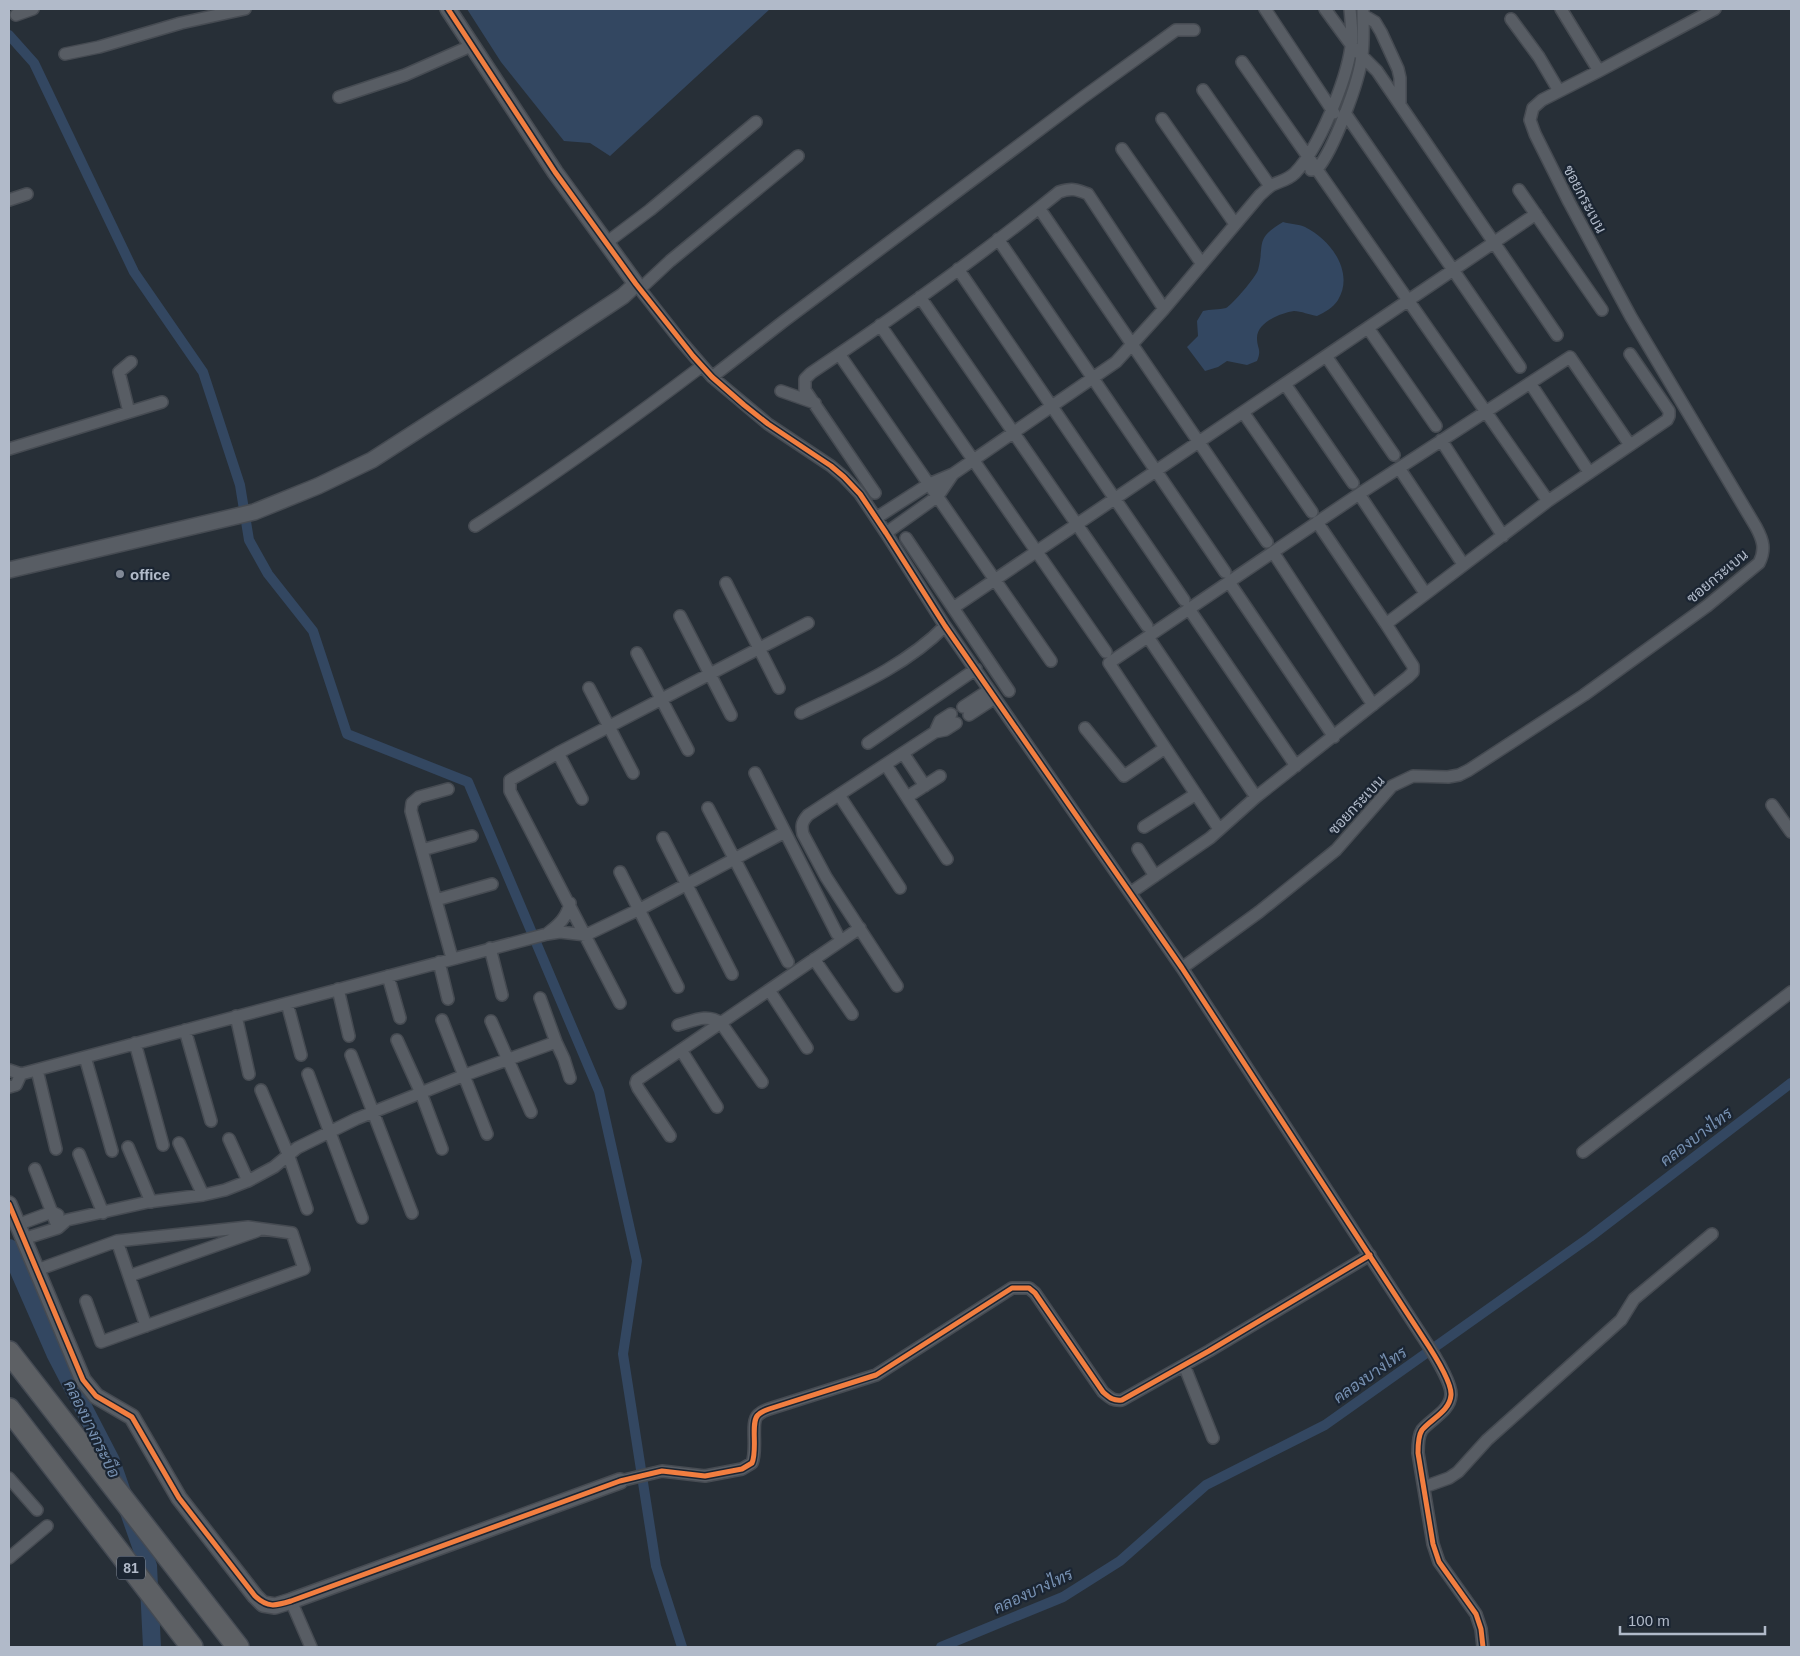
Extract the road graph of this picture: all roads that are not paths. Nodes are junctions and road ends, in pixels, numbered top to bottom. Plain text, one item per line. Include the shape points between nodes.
1 (33, 9) edge
2 (245, 9) edge
3 (448, 9) edge
4 (1265, 9) edge
5 (1325, 9) edge
6 (1350, 9) edge
7 (1561, 9) edge
8 (1709, 10) edge
9 (1363, 12) edge
10 (16, 16) dead end
11 (1511, 18) dead end
12 (1194, 30) dead end
13 (473, 45) junction
14 (1352, 46) junction
15 (65, 54) dead end
16 (1362, 56) junction
17 (1242, 62) dead end
18 (1599, 71) junction
19 (1203, 90) dead end
20 (1559, 91) junction
21 (339, 98) dead end
22 (1400, 104) junction
23 (1331, 110) junction
24 (1343, 118) junction
25 (1162, 119) dead end
26 (756, 122) dead end
27 (1122, 148) dead end
28 (798, 156) dead end
29 (1308, 157) junction
30 (1316, 169) junction
31 (1295, 173) junction
32 (1270, 186) junction
33 (1519, 190) dead end
34 (27, 194) dead end
35 (9, 200) edge
36 (1039, 208) junction
37 (1536, 214) junction
38 (1235, 224) junction
39 (998, 239) junction
40 (1495, 242) junction
41 (606, 243) junction
42 (1202, 264) junction
43 (958, 269) junction
44 (1453, 270) junction
45 (638, 287) junction
46 (920, 297) junction
47 (1408, 301) junction
48 (1164, 309) junction
49 (1602, 310) dead end
50 (880, 326) junction
51 (1368, 328) junction
52 (1558, 335) dead end
53 (1133, 345) junction
54 (839, 354) junction
55 (1630, 354) dead end
56 (1326, 356) junction
57 (131, 362) dead end
58 (702, 366) junction
59 (1520, 367) dead end
60 (712, 377) junction
61 (1092, 378) junction
62 (1530, 383) junction
63 (1285, 384) junction
64 (781, 391) dead end
65 (162, 402) dead end
66 (815, 404) junction
67 (1052, 406) junction
68 (129, 412) junction
69 (1243, 412) junction
70 (1486, 412) junction
71 (1436, 426) dead end
72 (1014, 432) junction
73 (1441, 440) junction
74 (1199, 442) junction
75 (1630, 445) junction
76 (9, 449) edge
77 (1394, 455) dead end
78 (974, 460) junction
79 (1399, 468) junction
80 (1156, 471) junction
81 (1589, 472) junction
82 (953, 474) junction
83 (1353, 483) dead end
84 (929, 484) junction
85 (875, 493) dead end
86 (1359, 494) junction
87 (938, 496) junction
88 (1115, 499) junction
89 (1548, 501) junction
90 (1315, 517) junction
91 (876, 518) junction
92 (1077, 524) junction
93 (475, 526) dead end
94 (886, 533) junction
95 (1503, 536) junction
96 (906, 538) dead end
97 (1267, 542) dead end
98 (1037, 552) junction
99 (1273, 552) junction
100 (1463, 564) junction
101 (9, 570) edge
102 (1227, 577) junction
103 (995, 580) junction
104 (726, 584) dead end
105 (1425, 593) junction
106 (1187, 604) junction
107 (953, 608) junction
108 (680, 616) dead end
109 (808, 623) dead end
110 (1386, 624) junction
111 (945, 626) junction
112 (1148, 631) junction
113 (759, 649) junction
114 (1106, 652) dead end
115 (637, 653) dead end
116 (1051, 661) dead end
117 (976, 669) junction
118 (710, 674) junction
119 (589, 688) dead end
120 (779, 688) dead end
121 (1009, 691) dead end
122 (992, 694) junction
123 (661, 699) junction
124 (1373, 705) junction
125 (966, 711) dead end
126 (800, 712) dead end
127 (731, 715) dead end
128 (954, 719) dead end
129 (608, 726) junction
130 (1086, 728) dead end
131 (1334, 737) junction
132 (868, 743) dead end
133 (1165, 748) junction
134 (688, 750) dead end
135 (558, 753) junction
136 (903, 753) junction
137 (886, 765) junction
138 (1296, 766) junction
139 (633, 773) dead end
140 (755, 773) dead end
141 (940, 776) dead end
142 (925, 786) junction
143 (448, 789) dead end
144 (1196, 794) junction
145 (839, 795) junction
146 (1256, 797) junction
147 (907, 798) junction
148 (582, 799) dead end
149 (1772, 805) dead end
150 (708, 808) dead end
151 (1144, 827) dead end
152 (1219, 829) junction
153 (785, 832) junction
154 (1791, 832) edge
155 (472, 836) dead end
156 (663, 838) dead end
157 (1138, 849) dead end
158 (422, 850) junction
159 (736, 859) junction
160 (947, 859) dead end
161 (620, 872) dead end
162 (1155, 876) junction
163 (492, 884) dead end
164 (686, 885) junction
165 (900, 888) dead end
166 (1130, 893) junction
167 (436, 900) junction
168 (570, 903) junction
169 (639, 910) junction
170 (860, 928) junction
171 (547, 934) junction
172 (837, 934) dead end
173 (586, 935) junction
174 (490, 948) junction
175 (452, 958) junction
176 (814, 959) junction
177 (439, 962) junction
178 (788, 962) dead end
179 (1182, 968) junction
180 (732, 974) dead end
181 (388, 976) junction
182 (897, 986) dead end
183 (678, 987) dead end
184 (338, 989) junction
185 (770, 990) junction
186 (1791, 992) edge
187 (502, 994) dead end
188 (540, 998) dead end
189 (448, 999) dead end
190 (287, 1003) junction
191 (620, 1003) dead end
192 (852, 1014) dead end
193 (236, 1016) junction
194 (400, 1018) dead end
195 (442, 1020) dead end
196 (491, 1021) dead end
197 (722, 1023) junction
198 (678, 1025) dead end
199 (185, 1030) junction
200 (349, 1036) dead end
201 (397, 1040) dead end
202 (556, 1042) junction
203 (135, 1043) junction
204 (807, 1048) dead end
205 (681, 1050) junction
206 (301, 1055) dead end
207 (351, 1055) dead end
208 (85, 1057) junction
209 (508, 1059) junction
210 (9, 1070) edge
211 (38, 1070) junction
212 (21, 1074) junction
213 (249, 1074) dead end
214 (308, 1074) dead end
215 (465, 1075) junction
216 (570, 1078) dead end
217 (762, 1082) dead end
218 (9, 1087) edge
219 (261, 1090) dead end
220 (421, 1093) junction
221 (717, 1107) dead end
222 (374, 1112) junction
223 (531, 1112) dead end
224 (211, 1121) dead end
225 (331, 1131) junction
226 (487, 1134) dead end
227 (670, 1136) dead end
228 (229, 1139) dead end
229 (179, 1143) dead end
230 (163, 1146) dead end
231 (128, 1147) dead end
232 (56, 1149) dead end
233 (442, 1149) dead end
234 (112, 1151) dead end
235 (1584, 1152) dead end
236 (79, 1154) dead end
237 (288, 1154) junction
238 (35, 1169) dead end
239 (248, 1181) junction
240 (203, 1195) junction
241 (151, 1202) junction
242 (9, 1204) edge
243 (307, 1209) dead end
244 (52, 1212) junction
245 (103, 1213) junction
246 (412, 1213) dead end
247 (362, 1218) dead end
248 (67, 1220) junction
249 (18, 1224) junction
250 (58, 1228) junction
251 (264, 1228) junction
252 (1712, 1234) dead end
253 (23, 1239) junction
254 (117, 1242) junction
255 (1370, 1255) junction
256 (37, 1270) junction
257 (129, 1276) junction
258 (86, 1301) dead end
259 (146, 1326) junction
260 (9, 1352) edge
261 (1184, 1365) junction
262 (9, 1409) edge
263 (1213, 1438) dead end
264 (9, 1478) edge
265 (620, 1481) joint
266 (1424, 1487) junction
267 (37, 1510) dead end
268 (47, 1526) dead end
269 (9, 1558) edge
270 (291, 1602) junction
271 (192, 1647) edge
272 (238, 1647) edge
273 (311, 1647) edge
274 (1483, 1647) edge

1 - 10 street
2 - 15 street
3 - 13 street
4 - 23 street
5 - 14 street
6 - 14 street
7 - 18 street
8 - 18 street, ซอยกระเบน
9 - 16 street
9 - 22 street via 1378,27 1398,69
11 - 20 street
12 - 60 street via 1176,30
13 - 21 street via 405,75
13 - 41 street via 555,172
14 - 16 street
14 - 23 street
16 - 22 street via 1377,70
16 - 24 street
17 - 29 street
18 - 20 street, ซอยกระเบน
19 - 32 street
20 - 179 street, ซอยกระเบน via 1533,108 1530,120 1535,134 1631,317 1756,527 1764,554 1752,571 1677,628 1584,695 1470,770 1448,777 1413,776 1392,786 1336,850 1260,912
22 - 40 street
23 - 24 street
23 - 29 street
24 - 30 street via 1327,154
24 - 44 street
25 - 38 street
26 - 41 street
27 - 42 street
28 - 45 street
29 - 30 street
29 - 31 street
30 - 31 street
30 - 47 street
31 - 32 street via 1288,180
32 - 38 street
33 - 37 street
34 - 35 street
36 - 39 street
36 - 48 street via 1059,192 1069,189 1088,194
36 - 53 street
37 - 40 street
37 - 49 street
38 - 42 street
39 - 43 street
39 - 61 street
40 - 44 street
40 - 52 street
41 - 45 street
42 - 48 street
43 - 46 street
43 - 67 street
44 - 47 street
44 - 59 street
45 - 58 street
45 - 101 street via 372,460 318,486 254,512
46 - 50 street
46 - 72 street
47 - 51 street
47 - 70 street
48 - 53 street
50 - 54 street
50 - 78 street
51 - 56 street
51 - 71 street
53 - 61 street via 1116,362
53 - 74 street
54 - 66 street via 805,379 805,390
54 - 84 street
55 - 75 street via 1669,411 1669,416
56 - 63 street
56 - 77 street
57 - 68 street via 119,372
58 - 60 street
58 - 93 street via 566,466
60 - 91 street via 768,424 844,477
61 - 67 street
61 - 80 street
62 - 70 street
62 - 75 street via 1570,357
62 - 81 street
63 - 69 street
63 - 83 street
64 - 66 street
65 - 68 street
66 - 85 street
67 - 72 street
67 - 88 street
68 - 76 street
69 - 74 street
69 - 90 street
70 - 73 street
70 - 89 street
72 - 78 street
72 - 92 street
73 - 79 street
73 - 95 street
74 - 80 street
74 - 97 street
75 - 81 street
78 - 82 street
78 - 98 street
79 - 86 street
79 - 100 street
80 - 88 street
80 - 102 street
81 - 89 street
82 - 84 street
82 - 87 street
84 - 87 street
84 - 91 street
86 - 90 street
86 - 105 street
87 - 94 street
87 - 103 street
88 - 92 street
88 - 106 street
89 - 95 street
90 - 99 street
90 - 110 street
91 - 94 street
92 - 98 street
92 - 112 street
94 - 111 street
95 - 100 street
96 - 107 street
98 - 103 street
98 - 114 street
99 - 102 street
99 - 124 street
100 - 105 street
102 - 106 street
102 - 131 street
103 - 107 street
103 - 116 street
104 - 113 street
105 - 110 street
106 - 112 street
106 - 138 street
107 - 121 street
108 - 118 street
109 - 113 street
110 - 124 street via 1413,666 1413,672
111 - 117 street
111 - 126 street via 910,656
112 - 133 street via 1109,663
112 - 146 street
113 - 118 street
113 - 120 street
115 - 123 street
117 - 122 street
117 - 132 street
118 - 123 street
118 - 127 street
119 - 129 street
122 - 125 street
122 - 166 street
123 - 129 street
123 - 134 street
124 - 131 street
128 - 136 street via 940,721 935,732
129 - 135 street
129 - 139 street
130 - 133 street via 1124,776
131 - 138 street
133 - 144 street
135 - 148 street
135 - 168 street via 515,776 509,786
136 - 137 street
136 - 142 street
137 - 145 street
137 - 147 street
138 - 146 street
140 - 153 street
141 - 142 street
142 - 147 street
143 - 158 street via 419,797 412,804
144 - 151 street
144 - 152 street
145 - 165 street
145 - 170 street via 808,815 801,826 826,876
146 - 152 street
147 - 160 street
149 - 154 street
150 - 159 street
152 - 162 street
153 - 159 street
153 - 172 street
155 - 158 street
156 - 164 street
157 - 162 street
158 - 167 street
159 - 164 street
159 - 178 street
161 - 169 street
162 - 166 street
163 - 167 street
164 - 169 street
164 - 180 street
166 - 179 street
167 - 175 street
168 - 171 street via 568,914
168 - 173 street
169 - 173 street
169 - 183 street
170 - 176 street
170 - 182 street
171 - 173 street
171 - 174 street
173 - 191 street
174 - 175 street
174 - 187 street
175 - 177 street
176 - 185 street
176 - 192 street
177 - 181 street
177 - 189 street
179 - 255 street
181 - 184 street
181 - 194 street
184 - 190 street
184 - 200 street
185 - 197 street
185 - 204 street
186 - 235 street
188 - 202 street
190 - 193 street
190 - 206 street
193 - 199 street
193 - 213 street
195 - 215 street
196 - 209 street
197 - 198 street via 706,1017
197 - 205 street
197 - 217 street
199 - 203 street
199 - 224 street
201 - 220 street
202 - 209 street
202 - 216 street
203 - 208 street
203 - 230 street
205 - 221 street
205 - 227 street via 636,1084
207 - 222 street
208 - 211 street
208 - 234 street
209 - 215 street
209 - 223 street
210 - 212 street
211 - 212 street
211 - 232 street
212 - 218 street via 16,1084
214 - 225 street
215 - 220 street
215 - 226 street
219 - 237 street
220 - 222 street
220 - 233 street
222 - 225 street
222 - 246 street
225 - 237 street
225 - 247 street
228 - 239 street
229 - 240 street
231 - 241 street
236 - 245 street
237 - 239 street via 274,1167
237 - 243 street
238 - 244 street
239 - 240 street
240 - 241 street
241 - 245 street
242 - 249 street
244 - 248 street
244 - 249 street
244 - 250 street
245 - 248 street
248 - 250 street
249 - 253 street
250 - 253 street
251 - 254 street via 248,1227
251 - 257 street
251 - 259 street via 292,1233 304,1269
252 - 266 street via 1634,1300 1621,1320 1487,1440 1458,1472
253 - 256 street
254 - 256 street
254 - 257 street
255 - 261 street
255 - 266 street via 1436,1358 1451,1393 1445,1409 1421,1431 1418,1453
256 - 270 street via 83,1380 96,1396 132,1417 179,1498 254,1596 263,1604 275,1606
257 - 259 street
258 - 259 street via 101,1342
260 - 272 highway, 81
261 - 263 street
261 - 265 street via 1116,1401 1103,1392 1035,1292 1029,1288 1012,1288 876,1375 758,1414 754,1422 756,1454 752,1463 742,1469 705,1476 662,1470
262 - 271 highway, 81
264 - 267 street
265 - 270 street
266 - 274 street via 1439,1562 1476,1614
268 - 269 street
270 - 273 street

